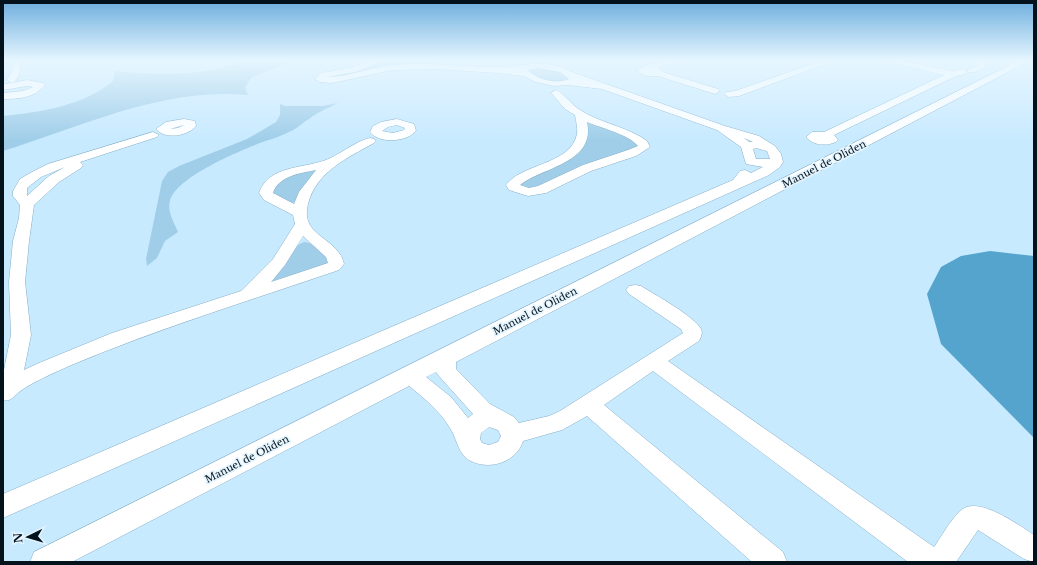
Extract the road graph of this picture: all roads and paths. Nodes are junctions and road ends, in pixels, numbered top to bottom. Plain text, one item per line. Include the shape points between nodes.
1 (39, 86) edge
2 (549, 86) edge
3 (560, 86) edge
4 (604, 86) edge
5 (702, 86) edge
6 (758, 86) edge
7 (924, 86) edge
8 (975, 86) edge
9 (556, 93) junction
10 (3, 96) edge
11 (580, 115) junction
12 (720, 128) junction
13 (162, 132) dead end
14 (826, 135) dead end
15 (373, 136) junction
16 (748, 146) junction
17 (771, 148) junction
18 (750, 161) junction
19 (777, 162) junction
20 (329, 163) junction
21 (738, 183) junction
22 (300, 218) junction
23 (636, 290) dead end
24 (244, 297) junction
25 (446, 356) junction
26 (653, 361) junction
27 (408, 376) junction
28 (7, 392) edge
29 (588, 404) junction
30 (495, 418) junction
31 (513, 434) junction
32 (468, 440) junction
33 (3, 506) edge
34 (1034, 550) edge
35 (44, 562) edge
36 (773, 562) edge
37 (931, 562) edge
38 (940, 562) edge

1 - 10 street via 30,92
2 - 9 street
3 - 9 street
4 - 12 street
5 - 6 street via 715,91 710,94 724,98 730,96 729,94
7 - 14 street
8 - 25 street, Manuel de Oliden
9 - 11 street
11 - 11 street via 583,134 580,142 557,162 515,182 514,187 528,192 541,190 587,168 644,147 635,137
12 - 16 street
12 - 17 street via 753,138
13 - 28 street via 104,152 64,172 27,204 17,282 21,334
15 - 15 street via 407,133 410,126 402,123 385,124 377,128
15 - 20 street
16 - 17 street
16 - 18 street
17 - 19 street via 777,155
18 - 19 street via 761,164
18 - 21 street
19 - 21 street via 765,172
20 - 22 street via 307,189
20 - 22 street via 288,173 268,186 266,193 269,197
21 - 33 street
22 - 24 street via 293,242 277,266
22 - 24 street via 312,237 333,256 336,261 333,268
23 - 26 street via 692,330 692,336
24 - 28 street via 93,348 46,368
25 - 27 street, Manuel de Oliden
25 - 30 street via 446,371 482,410
26 - 29 street
26 - 37 street
27 - 32 street via 425,386 454,417 465,431
27 - 35 street, Manuel de Oliden
29 - 31 street via 554,424
29 - 36 street
30 - 31 street via 507,424
30 - 32 street via 475,423 468,434
31 - 32 street via 509,446 503,451 489,455 474,450
34 - 38 street via 990,522 978,518 969,519

